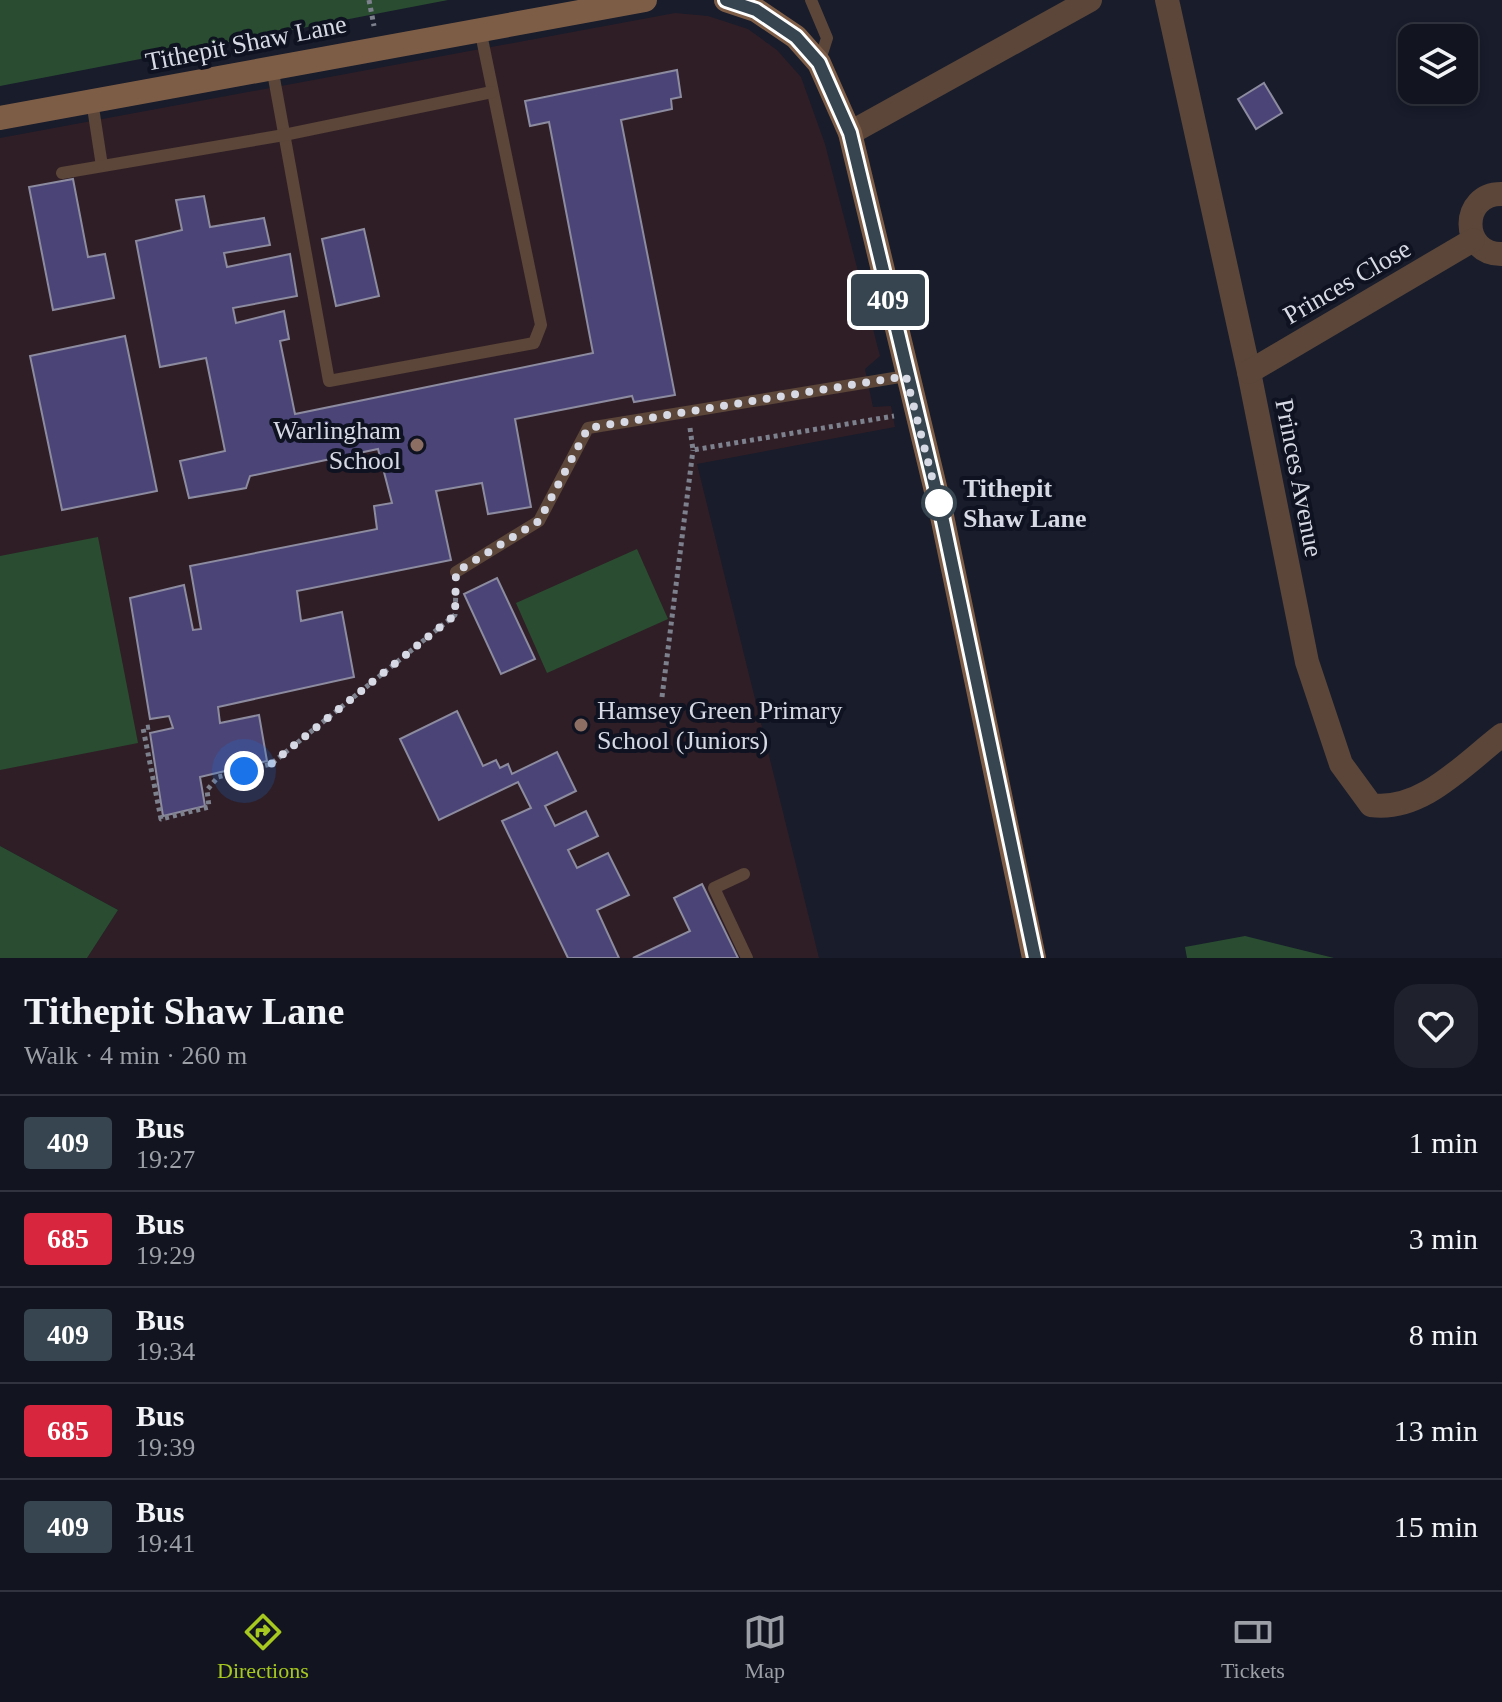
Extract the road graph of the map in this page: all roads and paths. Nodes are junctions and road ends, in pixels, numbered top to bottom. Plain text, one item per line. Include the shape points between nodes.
1 (645, 0) edge
2 (726, 0) edge
3 (811, 0) edge
4 (1090, 0) edge
5 (1167, 0) edge
6 (480, 29) junction
7 (819, 63) junction
8 (272, 67) junction
9 (492, 92) junction
10 (92, 101) junction
11 (0, 118) edge
12 (850, 133) junction
13 (284, 135) junction
14 (102, 166) junction
15 (62, 173) dead end
16 (1502, 194) edge
17 (1473, 240) junction
18 (1502, 254) edge
19 (1249, 372) junction
20 (906, 376) junction
21 (689, 411) junction
22 (915, 413) junction
23 (693, 450) junction
24 (456, 572) joint
25 (662, 697) dead end
26 (150, 727) dead end
27 (1502, 735) edge
28 (744, 874) dead end
29 (747, 958) edge
30 (1034, 958) edge

1 - 6 street, Tithepit Shaw Lane
2 - 7 street via 756,10 786,30
3 - 7 lane via 827,38
4 - 12 street
5 - 19 street, Princes Avenue
6 - 8 street, Tithepit Shaw Lane
6 - 9 lane
7 - 12 street
8 - 10 street, Tithepit Shaw Lane
8 - 13 lane
9 - 13 lane
9 - 13 lane via 541,325 534,343 329,381
10 - 11 street, Tithepit Shaw Lane
10 - 14 lane
12 - 20 street
13 - 14 lane
14 - 15 lane
16 - 17 street via 1484,197 1476,205 1470,215
17 - 18 street via 1484,250
17 - 19 street, Princes Close
19 - 27 street, Princes Avenue via 1307,662 1341,764 1361,794 1371,805 1394,808 1425,794
20 - 21 lane
20 - 22 street
21 - 23 path
21 - 24 lane via 588,428 539,521
22 - 23 path
22 - 30 street via 942,516
23 - 25 path
24 - 26 path via 455,615 271,764 218,777 207,790 209,807 161,819 143,728
28 - 29 lane via 714,888

